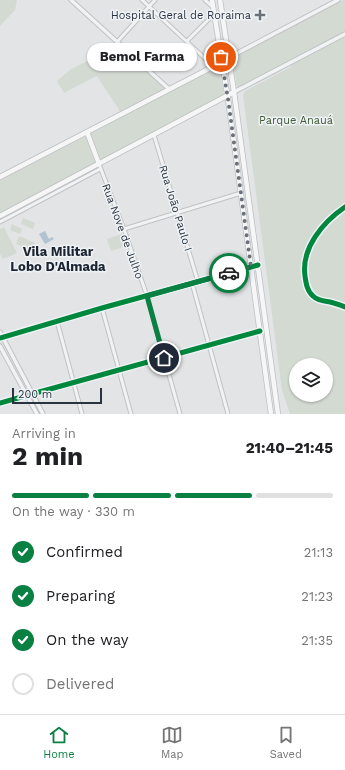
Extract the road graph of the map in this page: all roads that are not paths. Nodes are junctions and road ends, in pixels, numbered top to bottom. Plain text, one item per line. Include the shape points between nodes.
1 (70, 0) edge
2 (142, 0) edge
3 (155, 0) edge
4 (205, 0) edge
5 (212, 0) edge
6 (220, 0) edge
7 (338, 0) edge
8 (149, 7) junction
9 (214, 11) junction
10 (345, 34) edge
11 (187, 41) junction
12 (117, 42) junction
13 (228, 58) junction
14 (222, 62) junction
15 (213, 66) junction
16 (169, 89) junction
17 (234, 92) junction
18 (228, 96) junction
19 (87, 132) junction
20 (154, 135) junction
21 (100, 166) junction
22 (0, 177) edge
23 (241, 193) junction
24 (345, 207) edge
25 (177, 213) junction
26 (0, 216) edge
27 (0, 222) edge
28 (124, 229) junction
29 (258, 265) junction
30 (251, 267) junction
31 (198, 282) junction
32 (192, 283) junction
33 (147, 296) junction
34 (345, 307) edge
35 (102, 308) junction
36 (57, 321) junction
37 (260, 331) junction
38 (0, 332) edge
39 (1, 338) edge
40 (209, 345) junction
41 (0, 346) edge
42 (164, 358) junction
43 (118, 370) junction
44 (73, 382) junction
45 (32, 394) junction
46 (27, 395) junction
47 (0, 403) edge
48 (37, 414) edge
49 (43, 414) edge
50 (82, 414) edge
51 (131, 414) edge
52 (180, 414) edge
53 (228, 414) edge
54 (271, 414) edge
55 (278, 414) edge

1 - 12 street
2 - 8 street
3 - 8 street
4 - 9 street
5 - 9 main road
6 - 13 main road
7 - 13 street
8 - 11 street
8 - 12 street
9 - 11 street
9 - 14 main road
10 - 17 street
11 - 15 street
12 - 16 street
13 - 14 main road
13 - 17 main road
14 - 15 main road
14 - 18 main road
15 - 16 main road
16 - 19 main road
17 - 18 main road
17 - 29 main road
18 - 20 main road
18 - 23 main road
19 - 21 main road
19 - 22 main road
20 - 21 main road
20 - 25 street, Rua João Paulo I
21 - 26 main road
21 - 27 street
21 - 28 street, Rua Nove de Julho
23 - 25 street
23 - 30 main road
24 - 34 street via 314,238 307,252 304,273 313,297
25 - 28 street
25 - 31 street, Rua João Paulo I
28 - 33 street, Rua Nove de Julho
29 - 30 street
29 - 55 main road
30 - 31 street
30 - 37 main road
31 - 32 street
32 - 33 street
32 - 40 street
33 - 35 street
33 - 42 street, Rua Nove de Julho
35 - 36 street
35 - 43 street
36 - 39 street
36 - 44 street
37 - 40 street
37 - 54 main road
38 - 39 street
39 - 45 street
40 - 42 street
40 - 53 street
41 - 46 street
42 - 43 street
42 - 52 street, Rua Nove de Julho
43 - 44 street
43 - 51 street
44 - 45 street
44 - 50 street
45 - 46 street
45 - 49 street
46 - 47 street
46 - 48 street

